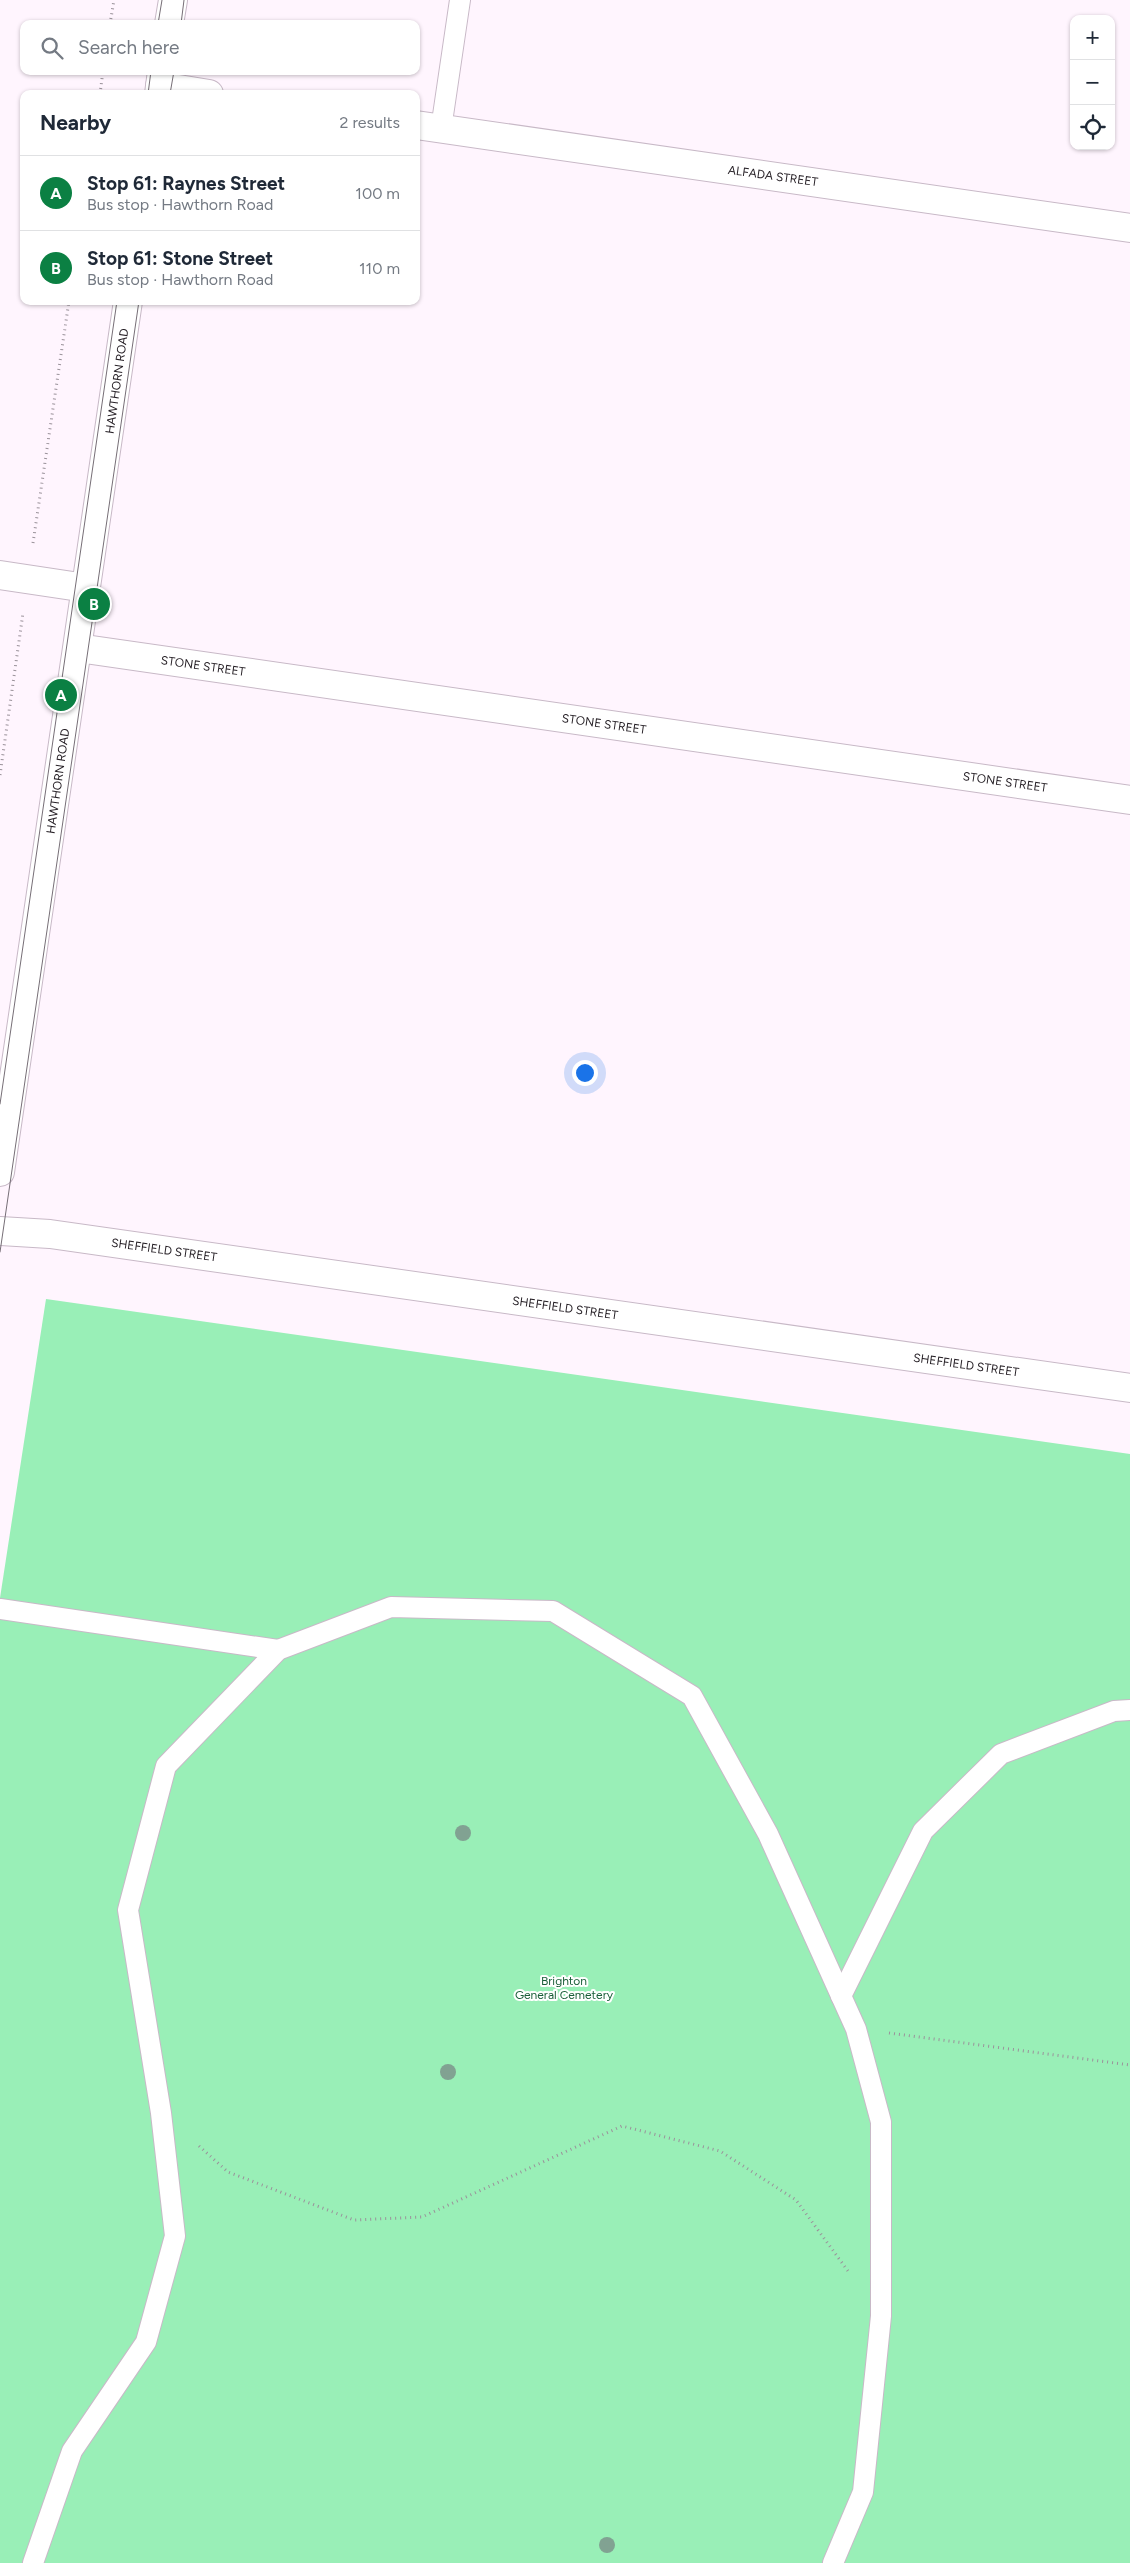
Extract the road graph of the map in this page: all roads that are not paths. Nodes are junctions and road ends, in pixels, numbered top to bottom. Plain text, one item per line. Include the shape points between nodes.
1 (173, 0) edge
2 (460, 0) edge
3 (170, 20) edge
4 (161, 84) edge
5 (190, 90) edge
6 (429, 127) edge
7 (1130, 228) edge
8 (127, 305) edge
9 (0, 575) edge
10 (86, 588) junction
11 (78, 648) junction
12 (1130, 800) edge
13 (0, 1172) edge
14 (0, 1231) edge
15 (1130, 1388) edge
16 (0, 1609) edge
17 (278, 1650) junction
18 (1130, 1710) edge
19 (842, 1996) junction
20 (33, 2563) edge
21 (833, 2563) edge

1 - 3 street
2 - 6 lane
4 - 5 street
6 - 7 street, ALFADA STREET
8 - 10 street, HAWTHORN ROAD
9 - 10 street
10 - 11 street, HAWTHORN ROAD
11 - 12 street, STONE STREET
11 - 13 street, HAWTHORN ROAD
14 - 15 street, SHEFFIELD STREET via 50,1234
16 - 17 lane
17 - 19 lane via 391,1607 553,1611 692,1696 768,1834
17 - 20 lane via 166,1766 128,1910 161,2113 175,2236 146,2342 72,2451
18 - 19 lane via 1114,1711 1000,1754 923,1832
19 - 21 lane via 856,2029 881,2122 881,2316 863,2492

